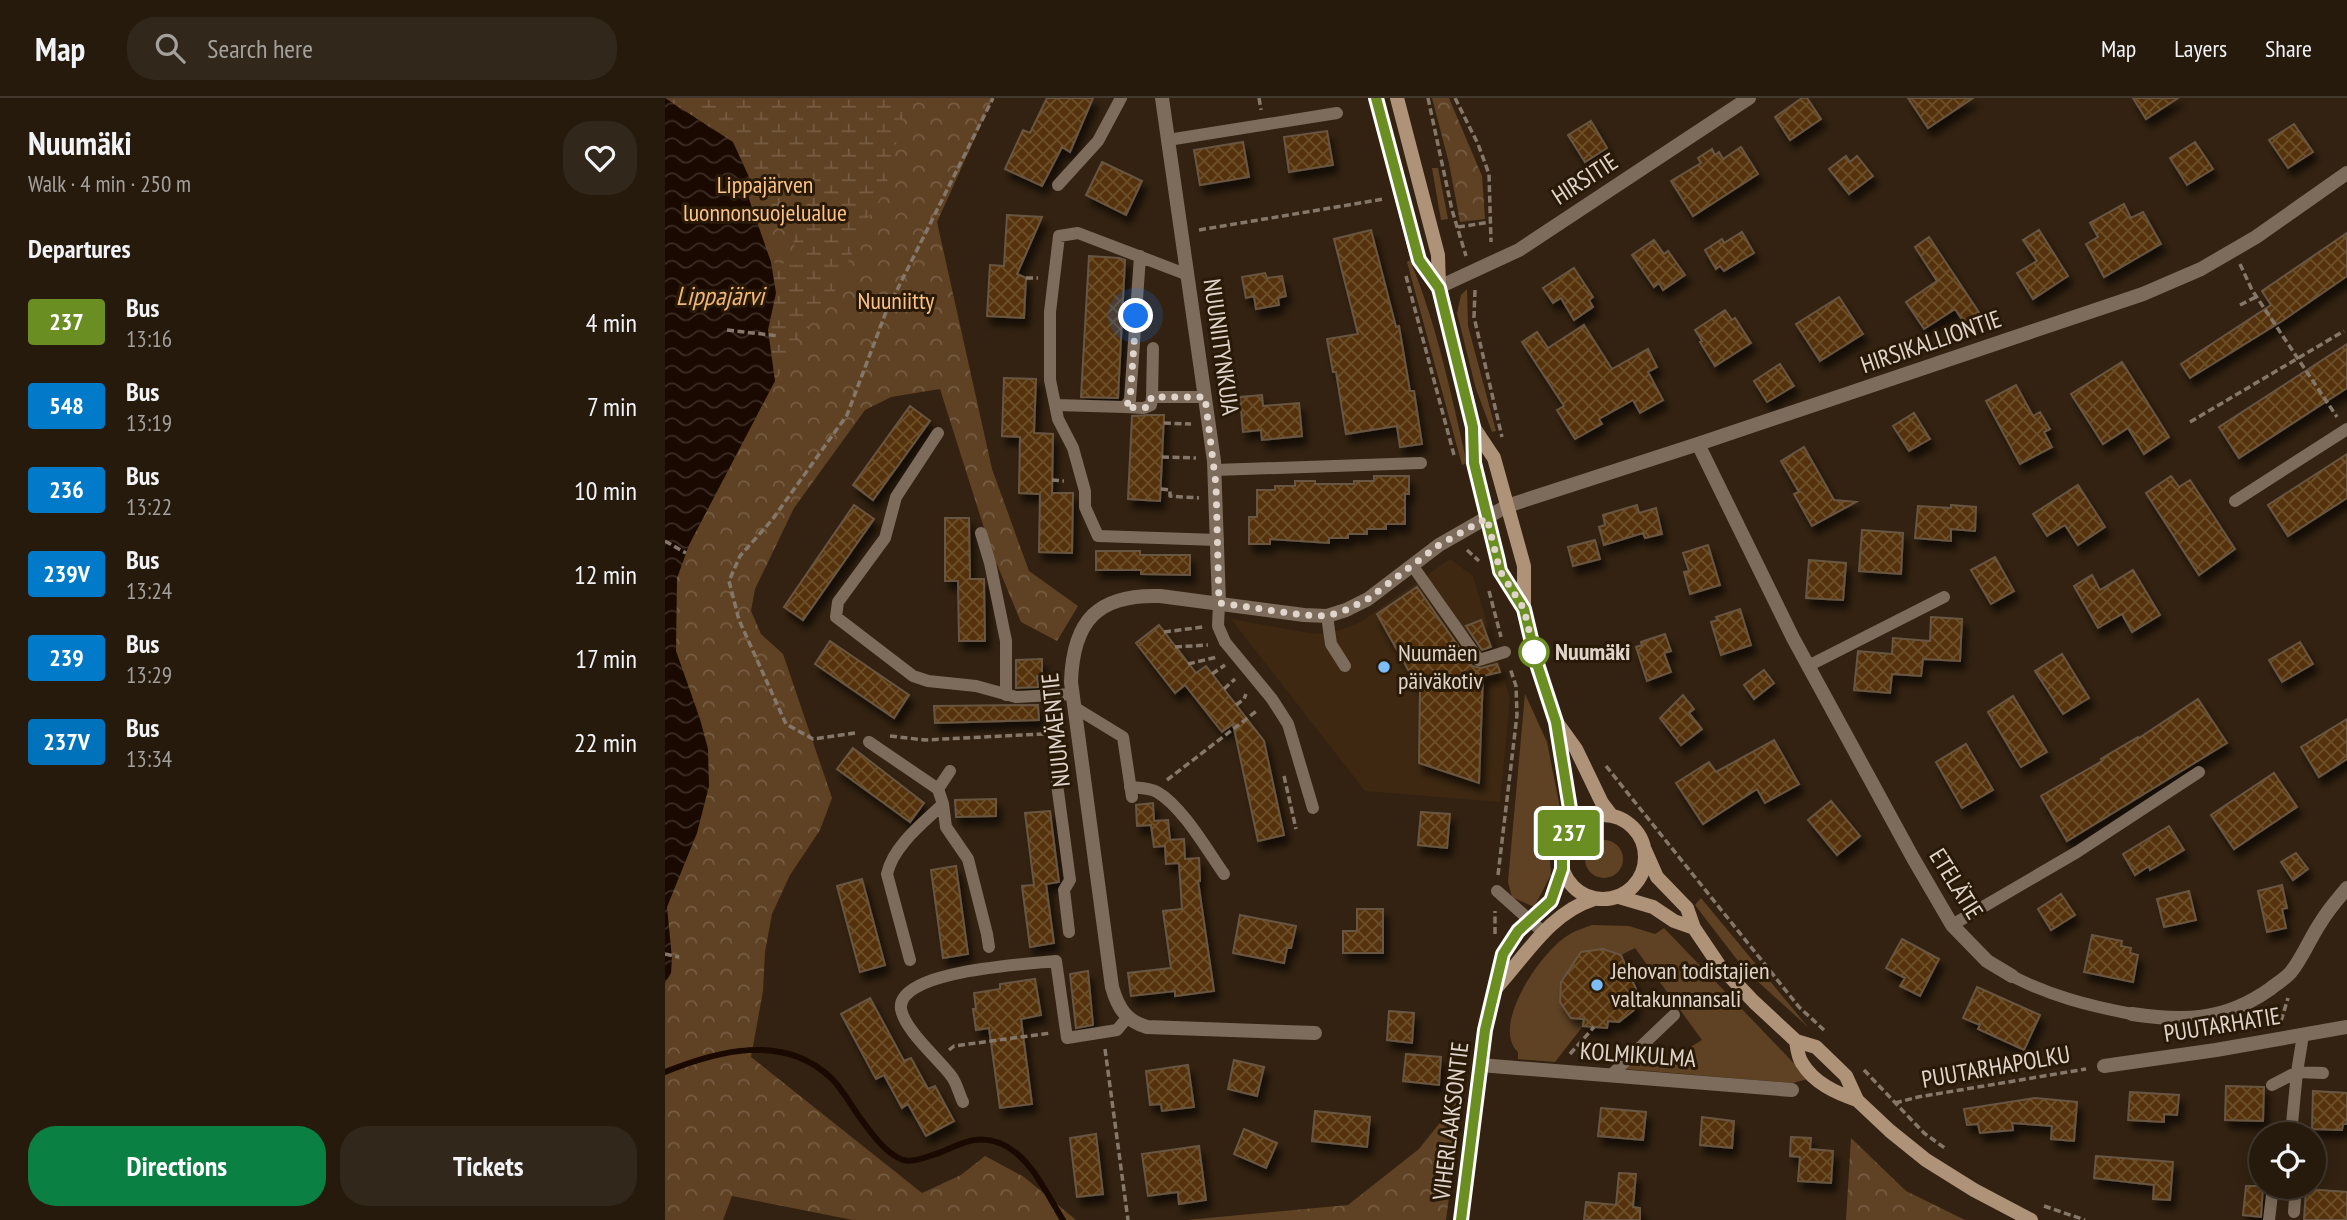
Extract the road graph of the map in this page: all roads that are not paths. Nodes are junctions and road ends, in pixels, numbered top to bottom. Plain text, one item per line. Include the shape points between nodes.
1 (1122, 98) edge
2 (1162, 98) edge
3 (1375, 98) edge
4 (1398, 98) edge
5 (1749, 98) edge
6 (1337, 113) dead end
7 (1168, 140) junction
8 (2347, 173) edge
9 (1058, 185) dead end
10 (1140, 256) junction
11 (1188, 275) junction
12 (1439, 288) junction
13 (1153, 348) dead end
14 (1151, 397) junction
15 (1205, 397) junction
16 (1055, 405) junction
17 (1125, 407) junction
18 (1473, 427) junction
19 (2346, 430) edge
20 (938, 433) dead end
21 (1698, 444) junction
22 (1421, 463) dead end
23 (1210, 464) junction
24 (2235, 501) dead end
25 (1507, 506) junction
26 (1487, 518) junction
27 (981, 533) dead end
28 (1217, 540) junction
29 (1412, 565) junction
30 (1944, 597) dead end
31 (1219, 603) junction
32 (1524, 609) junction
33 (1327, 616) junction
34 (1505, 652) road end
35 (1345, 666) dead end
36 (1808, 666) junction
37 (1006, 695) junction
38 (1073, 701) junction
39 (1556, 722) junction
40 (868, 737) road end
41 (1061, 764) dead end
42 (950, 771) dead end
43 (2199, 772) dead end
44 (938, 789) junction
45 (943, 804) junction
46 (1313, 808) dead end
47 (1612, 816) junction
48 (1573, 827) junction
49 (1645, 850) junction
50 (1562, 869) junction
51 (1224, 874) dead end
52 (2347, 888) edge
53 (1497, 891) road end
54 (1619, 897) junction
55 (1594, 899) junction
56 (1530, 921) junction
57 (1952, 925) junction
58 (1694, 928) junction
59 (1069, 932) dead end
60 (1543, 932) junction
61 (989, 947) dead end
62 (910, 960) dead end
63 (2012, 976) joint
64 (1496, 988) junction
65 (2132, 1014) joint
66 (1674, 1015) dead end
67 (1127, 1018) junction
68 (2347, 1027) edge
69 (1315, 1033) dead end
70 (2304, 1035) junction
71 (1795, 1041) junction
72 (1480, 1065) junction
73 (2104, 1066) road end
74 (2297, 1072) junction
75 (2323, 1073) dead end
76 (1610, 1076) junction
77 (2272, 1085) dead end
78 (1792, 1090) dead end
79 (1857, 1100) junction
80 (963, 1102) dead end
81 (2292, 1122) edge
82 (2271, 1199) edge
83 (2295, 1199) edge
84 (2294, 1212) dead end
85 (1461, 1220) edge
86 (2031, 1220) edge
87 (2269, 1220) edge

1 - 9 lane via 1098,141
2 - 7 street, NUUNIITYNKUJA
3 - 12 main road via 1419,260
4 - 12 main road via 1439,254
5 - 12 street, HIRSITIE via 1518,250
6 - 7 lane
7 - 11 street, NUUNIITYNKUJA
8 - 21 street, HIRSIKALLIONTIE via 2235,249 2143,294
10 - 11 lane
10 - 16 lane via 1078,233 1059,236 1050,312 1050,380
10 - 17 lane via 1133,370
11 - 15 street, NUUNIITYNKUJA
12 - 18 main road
13 - 14 lane
14 - 15 lane
14 - 17 lane via 1151,405 1144,408
15 - 23 street, NUUNIITYNKUJA
16 - 17 lane
16 - 28 lane via 1073,447 1085,507 1098,536
18 - 25 main road via 1494,458
18 - 26 main road via 1474,463
19 - 24 lane
20 - 37 lane via 896,497 885,538 838,602 836,617 913,676
21 - 25 street, HIRSIKALLIONTIE
21 - 36 street, ETELÄTIE
22 - 23 lane
23 - 28 street, NUUNIITYNKUJA
25 - 26 street, NUUMÄENTIE
25 - 32 main road via 1524,566
26 - 29 street, NUUMÄENTIE
26 - 32 main road via 1500,571
27 - 37 lane via 1006,641
28 - 31 street, NUUNIITYNKUJA
29 - 33 street, NUUMÄENTIE via 1368,599
29 - 34 lane via 1479,660
30 - 36 lane
31 - 33 street, NUUMÄENTIE
31 - 38 street, NUUMÄENTIE via 1139,595 1103,606 1078,633 1072,655
31 - 46 lane via 1219,626 1229,646 1288,724
32 - 39 main road
33 - 35 lane via 1331,644
36 - 57 street, ETELÄTIE
37 - 38 lane
38 - 51 lane via 1123,737 1131,792 1155,790 1165,798
38 - 67 street, NUUMÄENTIE via 1112,987
39 - 47 main road
39 - 48 main road
40 - 44 lane
41 - 59 lane via 1057,784 1070,880 1064,890
42 - 44 lane
43 - 57 lane via 2077,852
44 - 45 lane
45 - 61 lane via 946,827 968,859
45 - 62 lane via 889,864 887,874
47 - 48 main road via 1587,818
47 - 49 main road via 1633,828
48 - 50 main road via 1562,847
49 - 54 main road via 1645,866 1638,881
49 - 58 main road via 1657,877 1687,908
50 - 55 main road via 1574,889
50 - 56 main road, VIHERLAAKSONTIE via 1551,901
52 - 65 street, ETELÄTIE via 2289,975 2257,998 2204,1018
53 - 56 lane
54 - 55 main road
54 - 58 main road via 1653,907
55 - 60 main road, VIHERLAAKSONTIE via 1563,913
56 - 60 lane
56 - 64 main road, VIHERLAAKSONTIE via 1503,954
57 - 63 street, ETELÄTIE via 1987,961
58 - 71 main road via 1719,965
60 - 64 main road, VIHERLAAKSONTIE
63 - 65 lane, ETELÄTIE via 2085,1004
64 - 72 main road, VIHERLAAKSONTIE
66 - 76 lane
67 - 69 street via 1147,1027
67 - 80 lane via 1117,1030 1067,1038 1056,961 947,975 914,987 901,1009 910,1027 953,1079
68 - 70 street, PUUTARHATIE
70 - 73 street, PUUTARHATIE
70 - 74 lane
71 - 79 main road via 1816,1047 1846,1076
71 - 79 main road via 1802,1063 1819,1080 1832,1092
72 - 76 street, KOLMIKULMA
72 - 85 main road, VIHERLAAKSONTIE
74 - 75 lane
74 - 77 lane
74 - 81 lane
76 - 78 street, KOLMIKULMA
79 - 86 main road via 1926,1160
82 - 87 lane
83 - 84 lane

